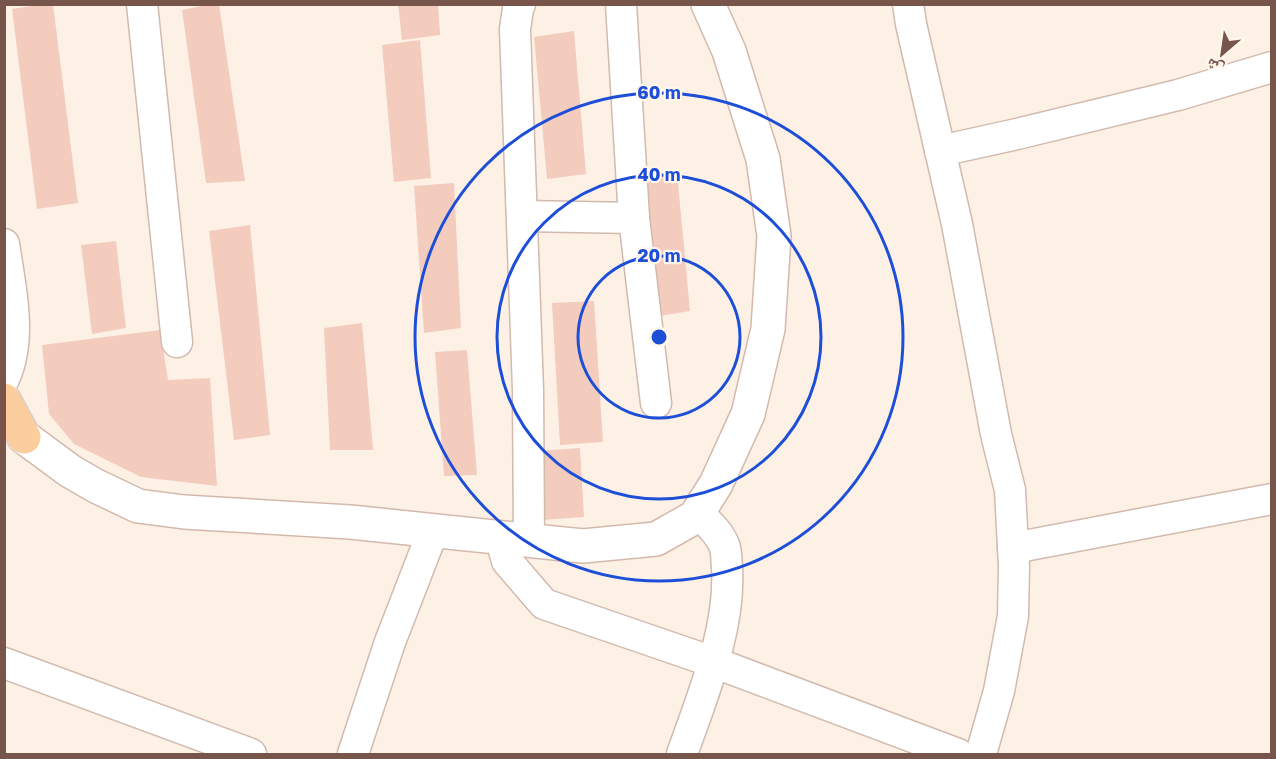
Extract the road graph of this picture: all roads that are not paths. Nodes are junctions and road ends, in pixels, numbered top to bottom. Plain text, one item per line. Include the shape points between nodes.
1 (142, 4) edge
2 (520, 4) edge
3 (621, 4) edge
4 (708, 4) edge
5 (908, 4) edge
6 (1272, 67) edge
7 (940, 151) junction
8 (523, 216) junction
9 (634, 218) junction
10 (4, 244) edge
11 (177, 342) dead end
12 (4, 379) edge
13 (4, 400) edge
14 (656, 403) dead end
15 (14, 431) edge
16 (1272, 499) edge
17 (698, 513) junction
18 (433, 531) junction
19 (514, 539) junction
20 (1013, 548) junction
21 (713, 662) junction
22 (4, 663) edge
23 (251, 754) edge
24 (353, 754) edge
25 (682, 754) edge
26 (957, 754) edge
27 (981, 754) edge

1 - 11 street
2 - 8 street via 515,29
3 - 9 street
4 - 17 main road via 729,51 763,159 774,236 768,329 748,414
5 - 7 street
6 - 7 street via 1178,95
7 - 20 street via 1010,490
8 - 9 street
8 - 19 street via 528,390
9 - 14 street
10 - 12 street via 14,336
13 - 15 main road
15 - 18 main road via 70,471 138,506
16 - 20 street
17 - 19 main road via 656,539 583,546
17 - 21 street via 725,546 725,613
18 - 19 main road
18 - 24 street
19 - 21 street via 507,561 544,604
20 - 27 street via 1013,616 999,691
21 - 25 street
21 - 26 street
22 - 23 street

